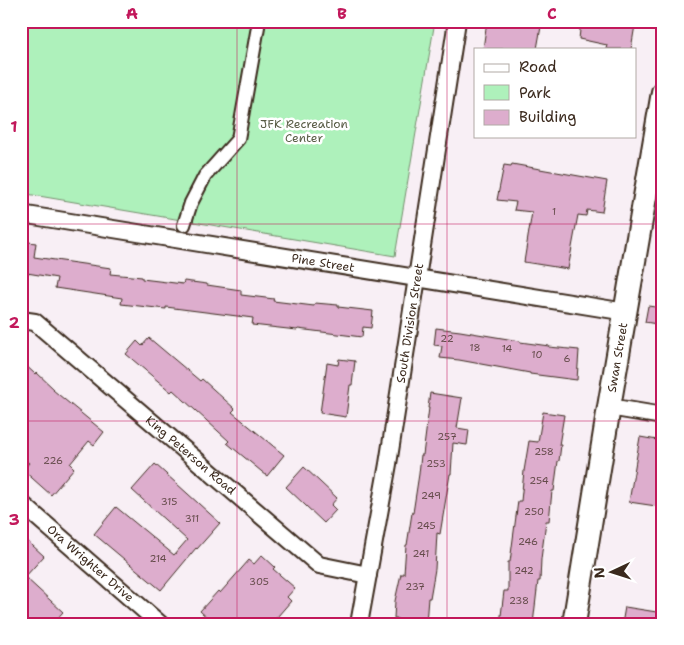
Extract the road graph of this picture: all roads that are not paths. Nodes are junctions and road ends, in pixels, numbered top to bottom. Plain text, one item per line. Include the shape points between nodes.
1 (259, 21) edge
2 (457, 21) edge
3 (663, 92) edge
4 (21, 214) edge
5 (184, 225) dead end
6 (417, 278) junction
7 (626, 312) junction
8 (21, 320) edge
9 (609, 408) junction
10 (663, 416) edge
11 (21, 503) edge
12 (368, 575) junction
13 (160, 624) edge
14 (360, 624) edge
15 (574, 624) edge

1 - 5 street via 238,139 205,176 190,203
2 - 6 street, South Division Street
3 - 7 main road, Swan Street
4 - 6 street, Pine Street
6 - 7 street, Pine Street
6 - 12 street, South Division Street
7 - 9 main road, Swan Street
8 - 12 street, King Peterson Road via 35,322 319,565
9 - 10 street
9 - 15 main road, Swan Street
11 - 13 street, Ora Wrighter Drive
12 - 14 street, South Division Street

